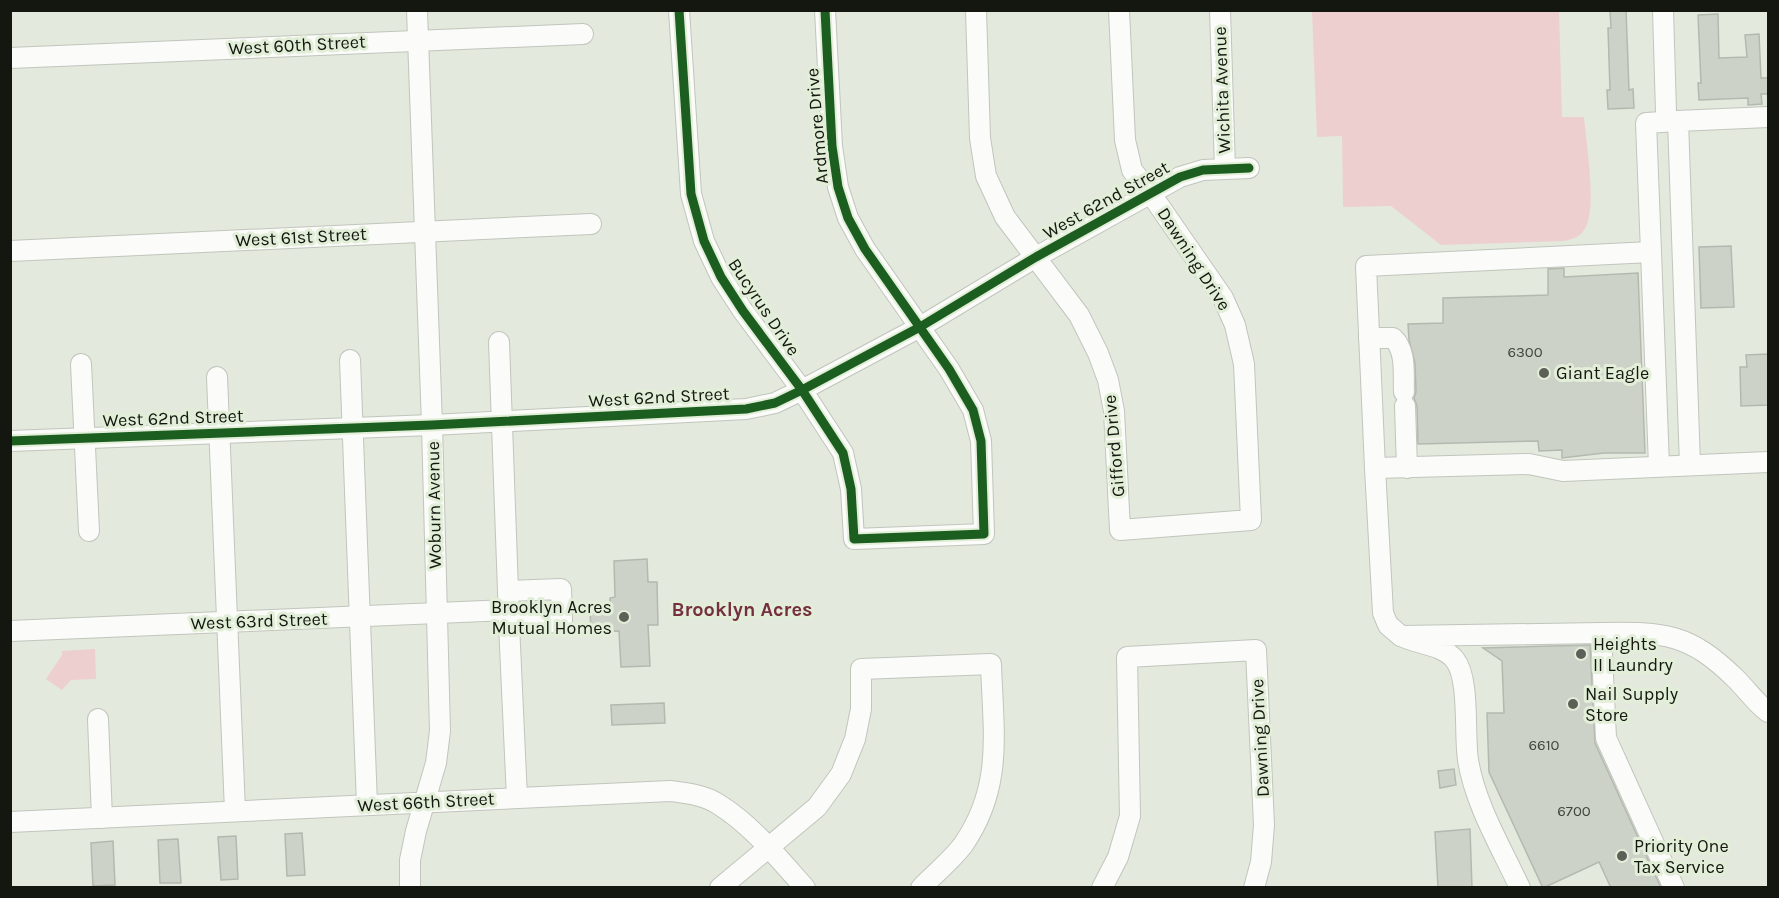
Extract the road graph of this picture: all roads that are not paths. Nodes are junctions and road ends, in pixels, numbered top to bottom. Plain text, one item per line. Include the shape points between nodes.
1 (417, 10) edge
2 (679, 10) edge
3 (825, 10) edge
4 (976, 10) edge
5 (1119, 10) edge
6 (1220, 10) edge
7 (1663, 10) edge
8 (583, 34) dead end
9 (419, 40) junction
10 (10, 58) edge
11 (1672, 117) junction
12 (1768, 117) edge
13 (1249, 168) dead end
14 (1225, 170) junction
15 (1151, 194) junction
16 (591, 224) dead end
17 (426, 231) junction
18 (10, 251) edge
19 (1651, 252) junction
20 (1036, 257) junction
21 (920, 327) junction
22 (1369, 338) junction
23 (499, 342) dead end
24 (350, 360) dead end
25 (81, 364) dead end
26 (217, 377) dead end
27 (802, 390) junction
28 (502, 421) junction
29 (432, 425) junction
30 (352, 428) junction
31 (219, 433) junction
32 (85, 438) junction
33 (10, 441) edge
34 (1768, 462) edge
35 (1690, 465) junction
36 (1659, 466) junction
37 (1375, 468) junction
38 (1407, 468) junction
39 (1185, 525) joint
40 (89, 531) dead end
41 (923, 537) joint
42 (508, 608) junction
43 (436, 613) junction
44 (359, 616) junction
45 (227, 622) junction
46 (10, 631) edge
47 (1602, 633) junction
48 (1401, 636) junction
49 (1768, 712) edge
50 (98, 719) dead end
51 (517, 798) junction
52 (424, 802) junction
53 (367, 805) junction
54 (235, 811) junction
55 (102, 818) junction
56 (10, 822) edge
57 (768, 847) junction
58 (410, 888) edge
59 (720, 888) edge
60 (805, 888) edge
61 (921, 888) edge
62 (1102, 888) edge
63 (1254, 888) edge
64 (1520, 888) edge
65 (1674, 888) edge

1 - 9 street, Woburn Avenue
2 - 27 street, Bucyrus Drive via 691,194 704,242 743,311
3 - 21 street, Ardmore Drive via 838,187 848,218 866,249
4 - 20 street, Gifford Drive via 980,138 986,176 1005,217
5 - 15 street, Dawning Drive via 1125,140 1132,170
6 - 14 street, Wichita Avenue
7 - 11 street
8 - 9 street, West 60th Street
9 - 10 street, West 60th Street
9 - 17 street, Woburn Avenue
11 - 12 street
11 - 19 street via 1646,123
11 - 35 street
13 - 14 street, West 62nd Street
14 - 15 street, West 62nd Street via 1203,170 1180,177
15 - 20 street, West 62nd Street
15 - 39 street, Dawning Drive via 1223,298 1235,325 1244,364 1251,520
16 - 17 street, West 61st Street
17 - 18 street, West 61st Street
17 - 29 street, Woburn Avenue
19 - 22 street via 1366,266
19 - 36 street
20 - 21 street, West 62nd Street
20 - 39 street, Gifford Drive via 1078,315 1108,380 1114,411 1120,530
21 - 27 street, West 62nd Street
21 - 41 street, Ardmore Drive via 973,410 981,441 984,534
22 - 37 street
22 - 38 street via 1393,338 1403,360
23 - 28 street
24 - 30 street
25 - 32 street
26 - 31 street
27 - 28 street, West 62nd Street via 775,403 746,409
27 - 41 street, Bucyrus Drive via 843,453 851,489 854,539
28 - 29 street, West 62nd Street
28 - 42 street
29 - 30 street, West 62nd Street
29 - 43 street, Woburn Avenue
30 - 31 street, West 62nd Street
30 - 44 street
31 - 32 street, West 62nd Street
31 - 45 street
32 - 33 street, West 62nd Street
32 - 40 street
34 - 35 street
35 - 36 street
36 - 38 street via 1563,471 1529,464
37 - 38 street
37 - 48 street via 1383,613 1388,625
42 - 43 street, West 63rd Street
42 - 51 street
43 - 44 street, West 63rd Street
43 - 52 street, Woburn Avenue via 440,731 436,763
44 - 45 street, West 63rd Street
44 - 53 street
45 - 46 street, West 63rd Street
45 - 54 street
47 - 48 street
47 - 49 street via 1648,632 1699,647
47 - 65 street via 1606,738
48 - 64 street via 1457,661 1464,680 1472,775
50 - 55 street
51 - 52 street, West 66th Street
51 - 57 street, West 66th Street via 670,791 695,795 718,803
52 - 53 street, West 66th Street
52 - 58 street, Woburn Avenue via 410,860
53 - 54 street, West 66th Street
54 - 55 street, West 66th Street
55 - 56 street, West 66th Street
57 - 59 street
57 - 60 street, West 66th Street
57 - 61 street via 817,807 841,774 855,739 861,709 861,669 991,664 993,775 981,817 961,847
62 - 63 street, Dawning Drive via 1118,857 1130,816 1127,657 1256,650 1264,825

